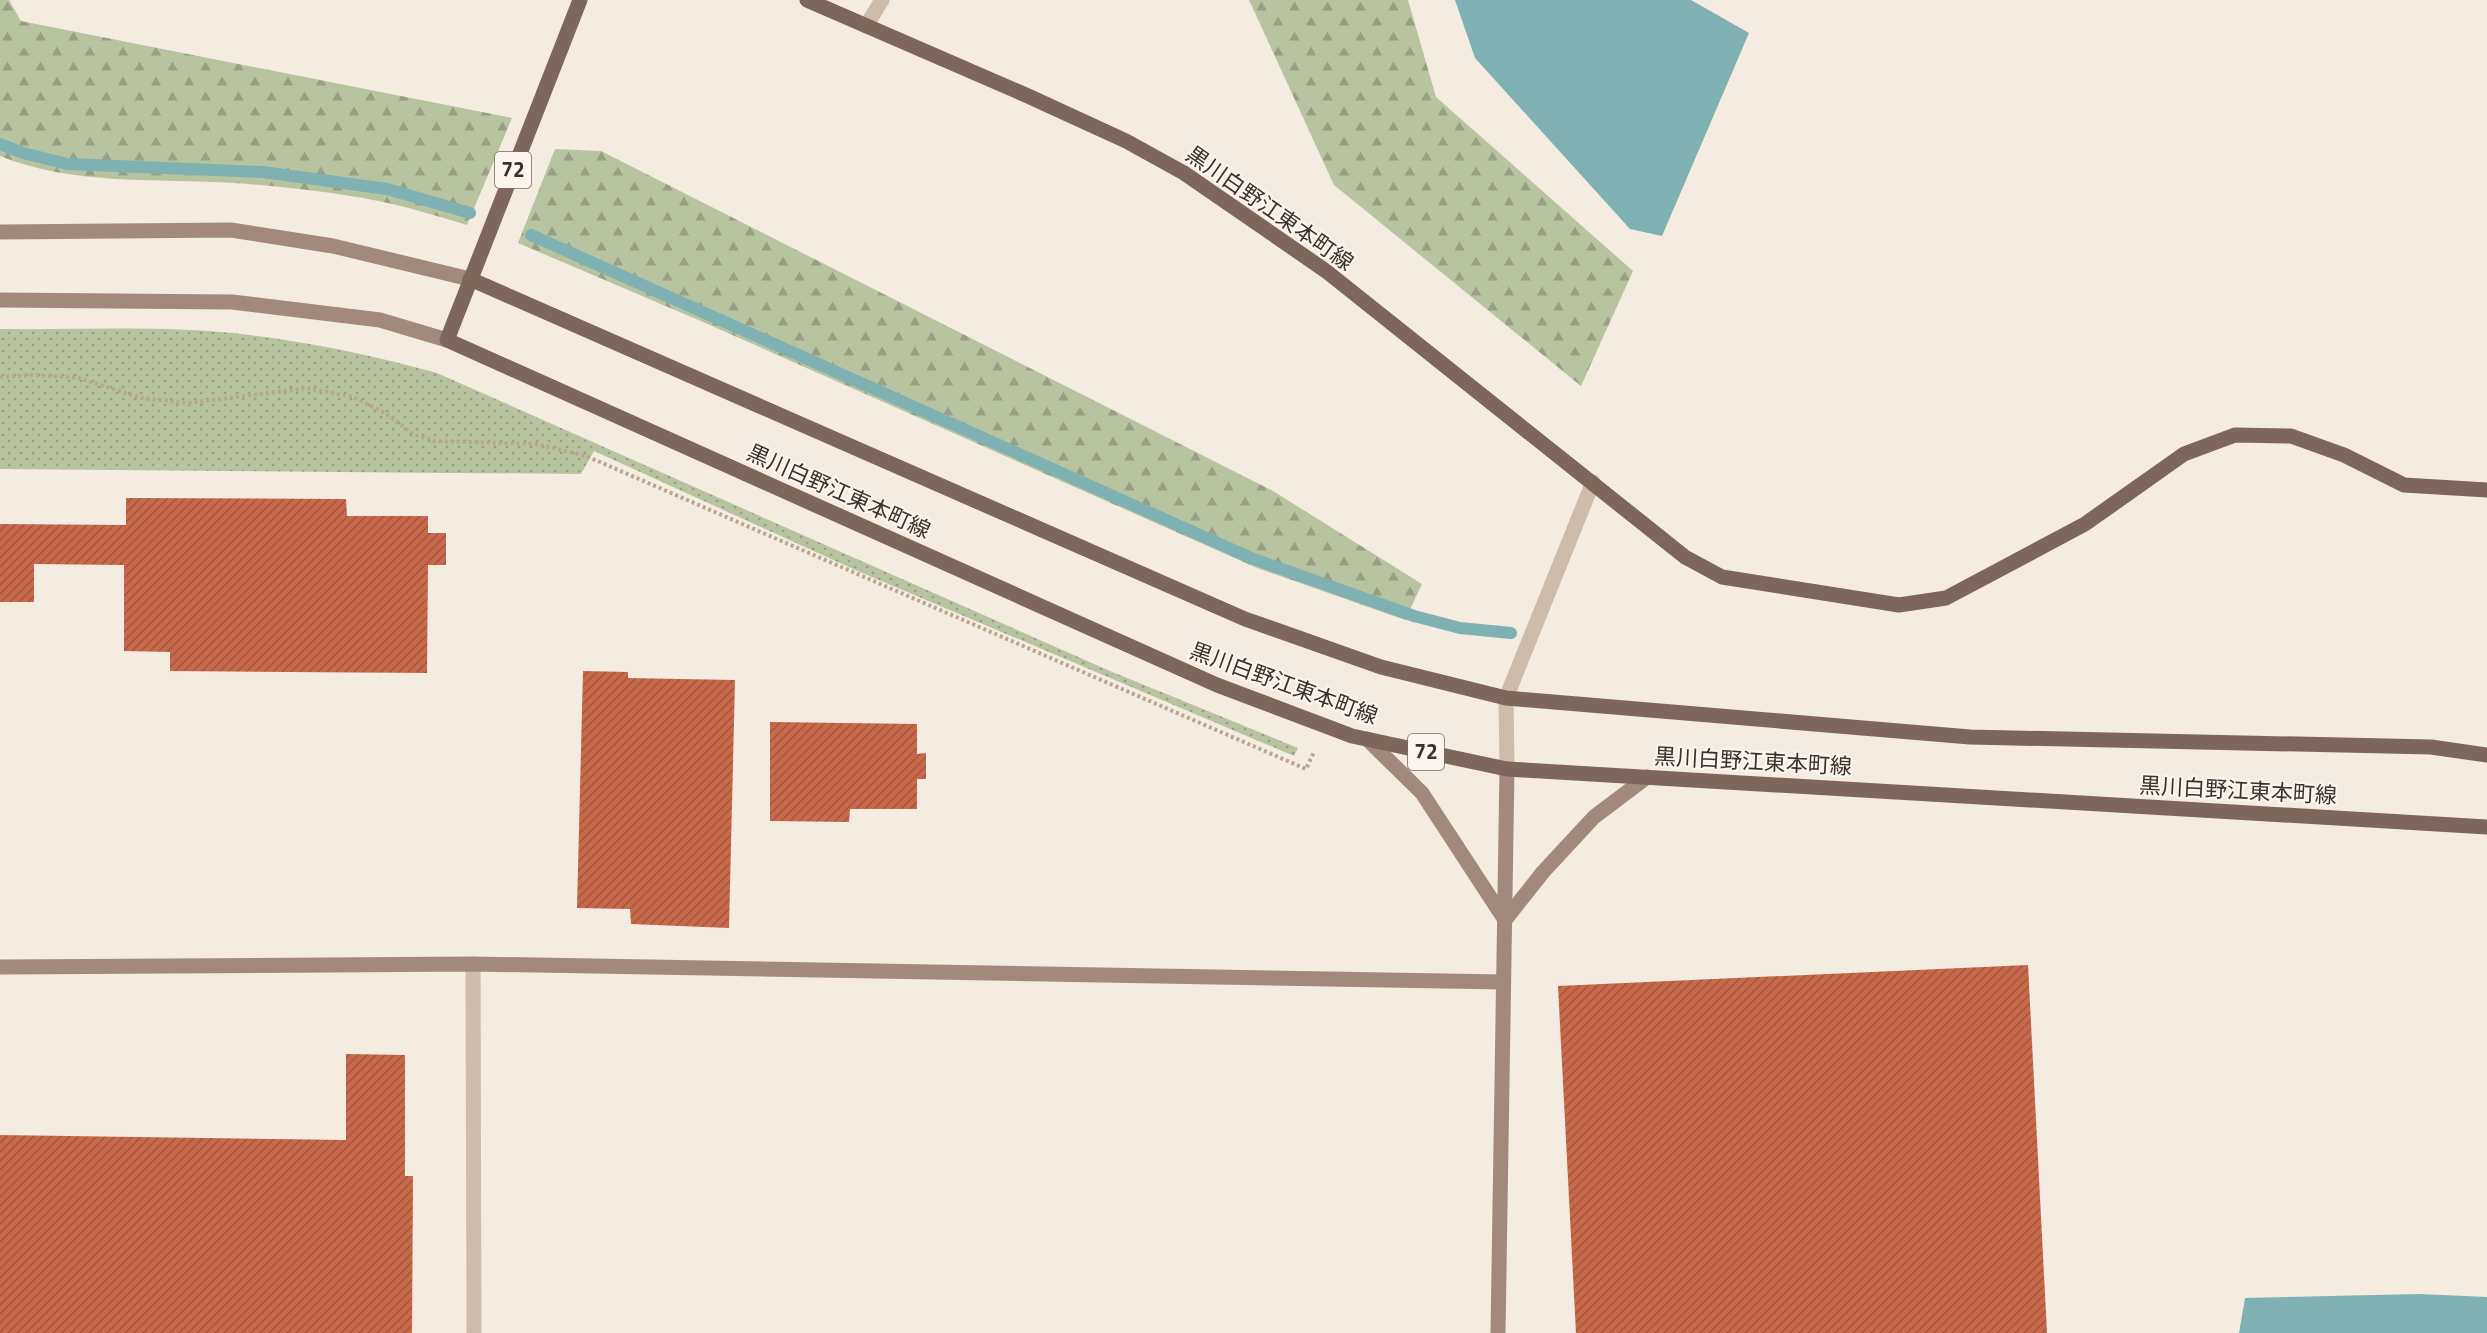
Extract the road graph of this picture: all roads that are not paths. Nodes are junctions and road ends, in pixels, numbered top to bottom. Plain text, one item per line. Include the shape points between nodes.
1 (580, 0) edge
2 (807, 0) edge
3 (882, 0) edge
4 (866, 26) junction
5 (0, 232) edge
6 (470, 279) junction
7 (0, 300) edge
8 (447, 340) junction
9 (1593, 482) junction
10 (2487, 490) edge
11 (1506, 698) junction
12 (1367, 739) junction
13 (2487, 755) edge
14 (1507, 769) junction
15 (1647, 777) junction
16 (2487, 827) edge
17 (1505, 920) junction
18 (473, 964) junction
19 (0, 967) edge
20 (1503, 982) junction
21 (474, 1333) edge
22 (1498, 1333) edge

1 - 6 main road, 72
2 - 4 main road, 黒川白野江東本町線
3 - 4 street
4 - 9 main road, 黒川白野江東本町線 via 1104,130 1184,173 1326,272
5 - 6 street via 231,230 333,246
6 - 8 main road, 72
6 - 11 main road, 黒川白野江東本町線 via 1245,619 1381,667
7 - 8 street via 232,302 380,320
8 - 12 main road, 黒川白野江東本町線 / 72 via 1217,685
9 - 10 main road, 黒川白野江東本町線 via 1685,557 1722,577 1899,606 1946,598 2085,524 2184,454 2235,435 2291,436 2344,455 2404,485
9 - 11 street
11 - 13 main road, 黒川白野江東本町線 via 1970,737 2431,747
11 - 14 street
12 - 14 main road, 黒川白野江東本町線 / 72
12 - 17 street via 1422,793
14 - 15 main road, 黒川白野江東本町線 / 72
14 - 17 street
15 - 16 main road, 黒川白野江東本町線 / 72
15 - 17 street via 1594,817
17 - 20 street
18 - 19 street
18 - 20 street
18 - 21 street
20 - 22 street

